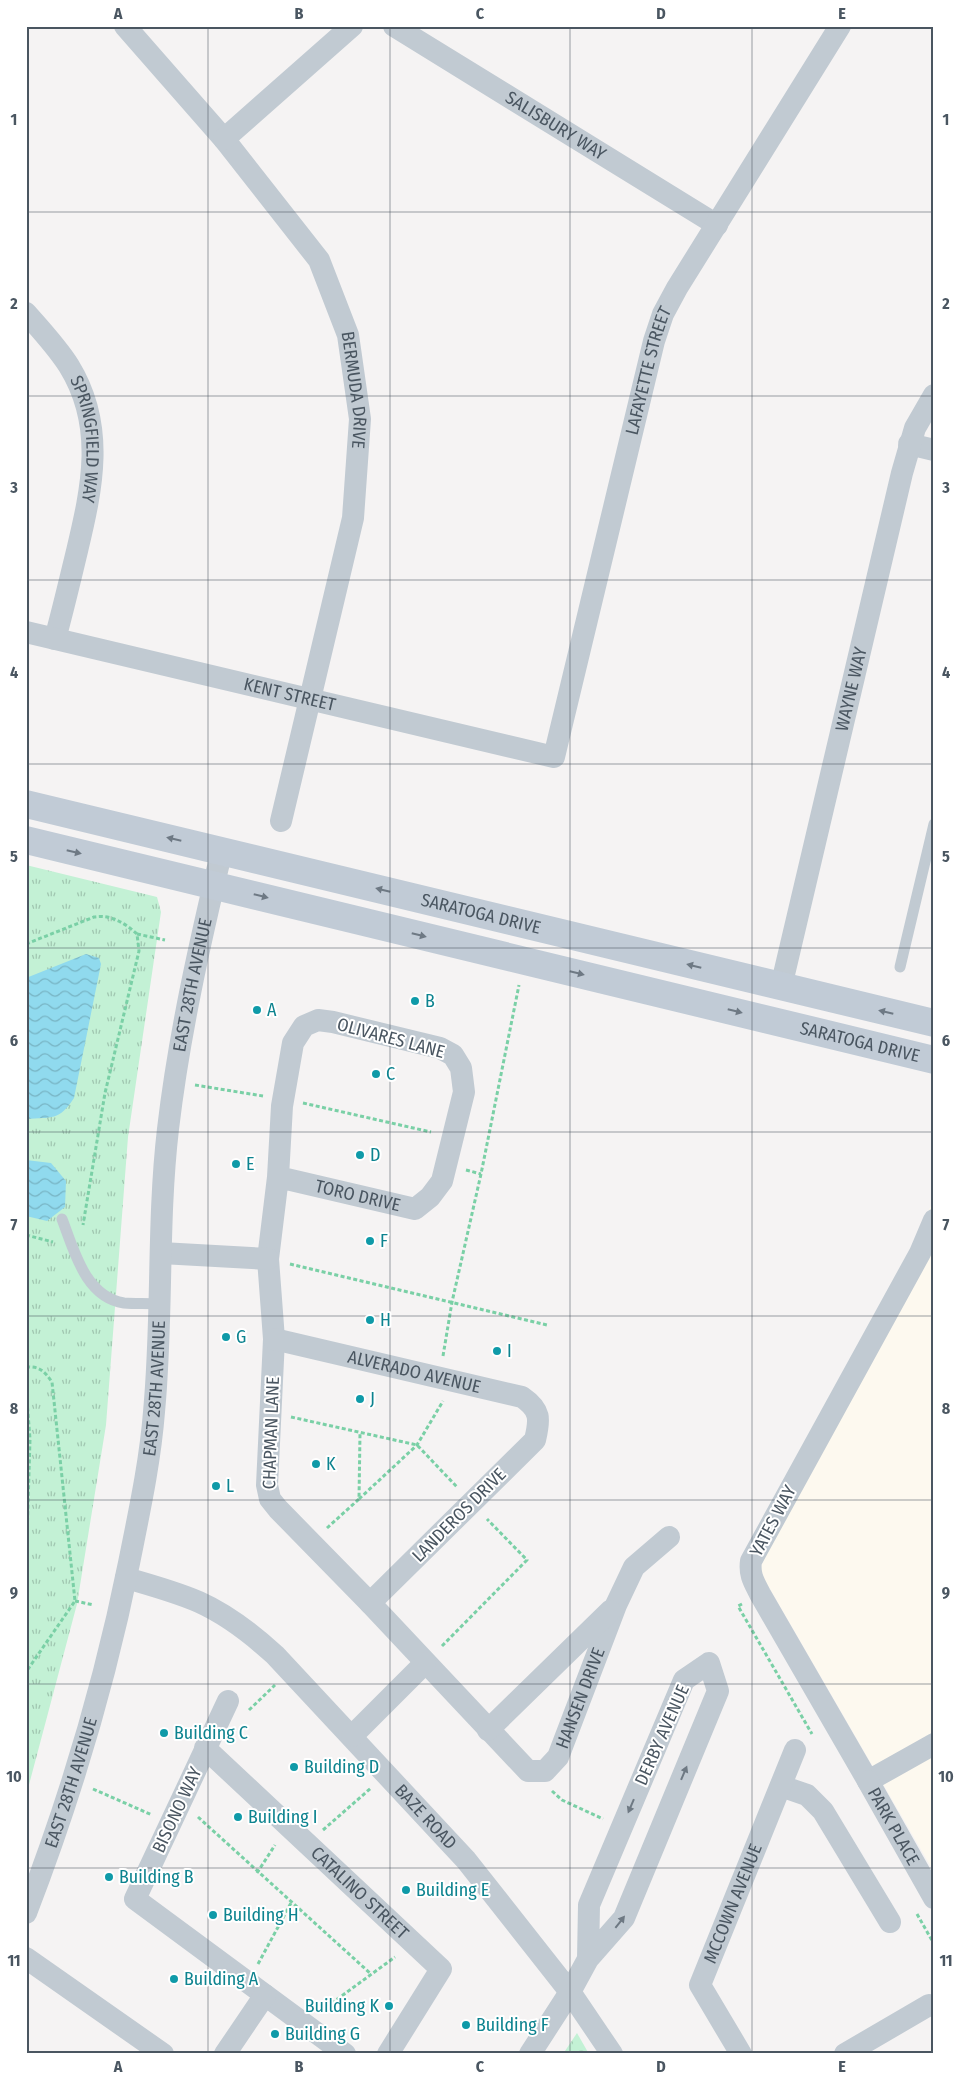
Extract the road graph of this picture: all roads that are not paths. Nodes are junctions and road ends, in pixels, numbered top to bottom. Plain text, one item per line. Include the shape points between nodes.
1 (125, 26) edge
2 (352, 26) edge
3 (394, 26) edge
4 (840, 26) edge
5 (224, 139) junction
6 (717, 225) junction
7 (26, 313) edge
8 (934, 395) edge
9 (909, 444) junction
10 (934, 450) edge
11 (26, 632) edge
12 (55, 640) junction
13 (309, 700) junction
14 (554, 757) joint
15 (26, 804) edge
16 (281, 821) dead end
17 (934, 824) edge
18 (26, 840) edge
19 (222, 850) junction
20 (214, 885) junction
21 (900, 967) dead end
22 (781, 987) junction
23 (934, 1023) edge
24 (304, 1026) joint
25 (934, 1060) edge
26 (453, 1137) joint
27 (278, 1177) junction
28 (62, 1220) dead end
29 (934, 1220) edge
30 (161, 1253) junction
31 (927, 1257) edge
32 (268, 1259) junction
33 (159, 1304) junction
34 (274, 1339) junction
35 (540, 1422) joint
36 (669, 1537) dead end
37 (126, 1578) junction
38 (370, 1603) junction
39 (616, 1605) junction
40 (425, 1663) junction
41 (228, 1701) dead end
42 (488, 1730) junction
43 (352, 1736) junction
44 (934, 1744) edge
45 (206, 1748) junction
46 (796, 1750) dead end
47 (528, 1771) joint
48 (868, 1781) junction
49 (781, 1786) junction
50 (934, 1898) edge
51 (26, 1913) edge
52 (890, 1922) dead end
53 (26, 1958) edge
54 (588, 1959) junction
55 (256, 1988) junction
56 (570, 1992) junction
57 (929, 2005) dead end
58 (162, 2054) edge
59 (225, 2054) edge
60 (345, 2054) edge
61 (388, 2054) edge
62 (530, 2054) edge
63 (612, 2054) edge
64 (741, 2054) edge
65 (845, 2054) edge

1 - 5 street, BERMUDA DRIVE
2 - 5 street
3 - 6 street, SALISBURY WAY
4 - 6 street, LAFAYETTE STREET
5 - 13 street, BERMUDA DRIVE via 319,260 348,336 360,420 353,518
6 - 14 street, LAFAYETTE STREET via 677,288 654,340
7 - 12 street, SPRINGFIELD WAY via 69,367 82,392 93,450 87,509
8 - 9 street, WAYNE WAY
9 - 10 street
9 - 22 street, WAYNE WAY
11 - 12 street, KENT STREET
12 - 13 street, KENT STREET
13 - 14 street, KENT STREET
13 - 16 street, BERMUDA DRIVE
19 -> 15 main road, SARATOGA DRIVE
17 - 21 lane
18 -> 20 main road, SARATOGA DRIVE
19 - 20 street, EAST 28TH AVENUE
22 -> 19 main road, SARATOGA DRIVE
20 -> 25 main road, SARATOGA DRIVE
20 - 30 street, EAST 28TH AVENUE via 197,956 174,1082
23 -> 22 main road, SARATOGA DRIVE
24 - 26 street, OLIVARES LANE via 318,1020 333,1022 440,1048 453,1055 461,1068 464,1092
24 - 27 street, CHAPMAN LANE via 293,1043 283,1099
26 - 27 street, TORO DRIVE via 442,1181 415,1209
27 - 32 street, CHAPMAN LANE
28 - 33 lane via 93,1287 123,1302
29 - 31 street, YATES WAY
30 - 32 street
30 - 33 street, EAST 28TH AVENUE
31 - 48 street, YATES WAY via 750,1561 751,1577
32 - 34 street, CHAPMAN LANE
33 - 37 street, EAST 28TH AVENUE via 154,1413
34 - 35 street, ALVERADO AVENUE via 522,1397 534,1406
34 - 38 street, CHAPMAN LANE via 267,1485 270,1499
35 - 38 street, LANDEROS DRIVE via 535,1440
36 - 39 street, HANSEN DRIVE via 634,1567
37 - 43 street, BAZE ROAD via 200,1602 253,1635
37 - 51 street, EAST 28TH AVENUE via 102,1680 73,1781
38 - 40 street, CHAPMAN LANE
39 - 42 street, HANSEN DRIVE
39 - 47 street, HANSEN DRIVE via 558,1757 545,1771
40 - 42 street, CHAPMAN LANE
40 - 43 street
41 - 45 street, BISONO WAY
42 - 47 street, CHAPMAN LANE
43 - 56 street, BAZE ROAD via 466,1860
44 - 48 street
45 - 55 street, BISONO WAY via 135,1899
45 - 61 street, CATALINO STREET via 441,1969
46 - 49 street, MCCOWN AVENUE
48 - 50 street, PARK PLACE
49 - 52 street via 807,1795 823,1811
49 - 64 street, MCCOWN AVENUE via 700,1985
53 - 58 street
54 -> 54 street, DERBY AVENUE via 624,1918 718,1691 709,1663 684,1680 589,1906
54 - 56 street, DERBY AVENUE
55 - 59 street
55 - 60 street, BISONO WAY
56 - 62 street, DERBY AVENUE
56 - 63 street, BAZE ROAD
57 - 65 street

